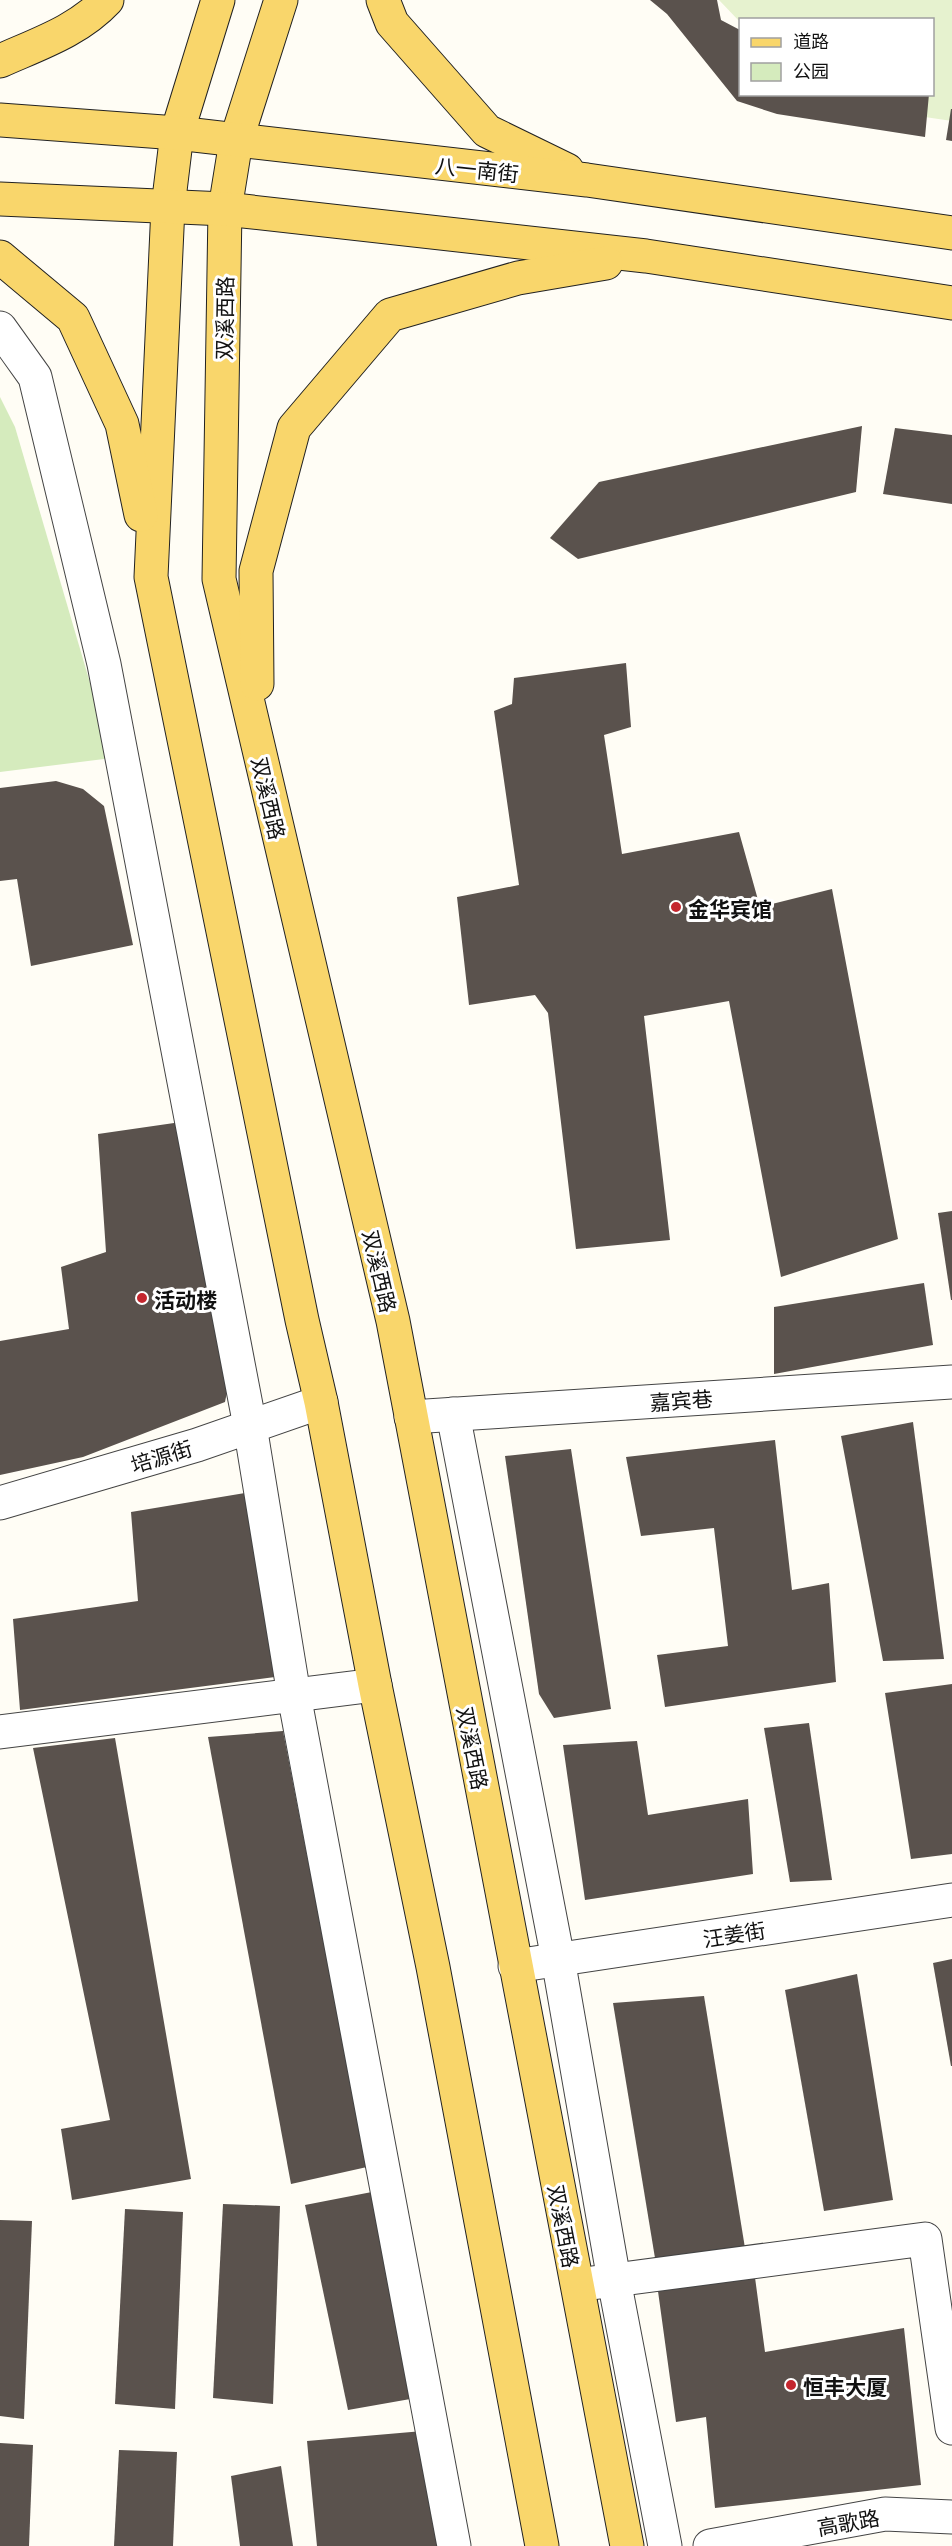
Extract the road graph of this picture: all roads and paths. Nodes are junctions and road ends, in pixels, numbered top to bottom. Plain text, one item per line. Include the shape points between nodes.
1 (107, 0) edge
2 (218, 0) edge
3 (281, 0) edge
4 (383, 0) edge
5 (0, 61) edge
6 (0, 120) edge
7 (177, 133) junction
8 (236, 141) junction
9 (587, 180) junction
10 (0, 198) edge
11 (168, 207) junction
12 (225, 209) junction
13 (952, 233) edge
14 (646, 256) junction
15 (0, 257) edge
16 (952, 303) edge
17 (0, 328) edge
18 (151, 564) junction
19 (257, 743) junction
20 (952, 1382) edge
21 (321, 1401) junction
22 (453, 1414) junction
23 (411, 1417) junction
24 (250, 1426) junction
25 (0, 1503) edge
26 (375, 1685) junction
27 (294, 1695) junction
28 (0, 1732) edge
29 (952, 1900) edge
30 (558, 1959) junction
31 (515, 1966) junction
32 (614, 2280) junction
33 (577, 2285) junction
34 (952, 2428) edge
35 (952, 2517) edge
36 (454, 2546) edge
37 (542, 2546) edge
38 (627, 2546) edge
39 (665, 2546) edge
40 (710, 2546) edge

1 - 5 main road via 70,30
2 - 7 main road
3 - 8 main road, 双溪西路
4 - 9 main road via 392,23 487,131
6 - 7 main road, 八一南街
7 - 8 main road, 八一南街
7 - 11 main road
8 - 9 main road, 八一南街
8 - 12 main road, 双溪西路
9 - 13 main road, 八一南街
10 - 11 main road
11 - 12 main road
11 - 18 main road
12 - 14 main road
12 - 19 main road, 双溪西路 via 219,579
14 - 16 main road
14 - 19 main road via 518,278 390,315 294,428 256,571
15 - 18 main road via 73,318 122,423
17 - 24 street via 35,377 104,664
18 - 21 main road
19 - 23 main road, 双溪西路 via 393,1321
20 - 22 street, 嘉宾巷
21 - 24 street, 培源街
21 - 26 main road
22 - 23 street, 嘉宾巷
22 - 30 street
23 - 31 main road, 双溪西路
24 - 25 street, 培源街
24 - 27 street
26 - 27 street
26 - 37 main road via 433,1967
27 - 28 street
27 - 36 street
29 - 30 street, 汪姜街
30 - 31 street, 汪姜街
30 - 32 street
31 - 33 main road, 双溪西路
32 - 33 street
32 - 34 street via 924,2239
32 - 39 street
33 - 38 main road, 双溪西路
35 - 40 street, 高歌路 via 885,2514

